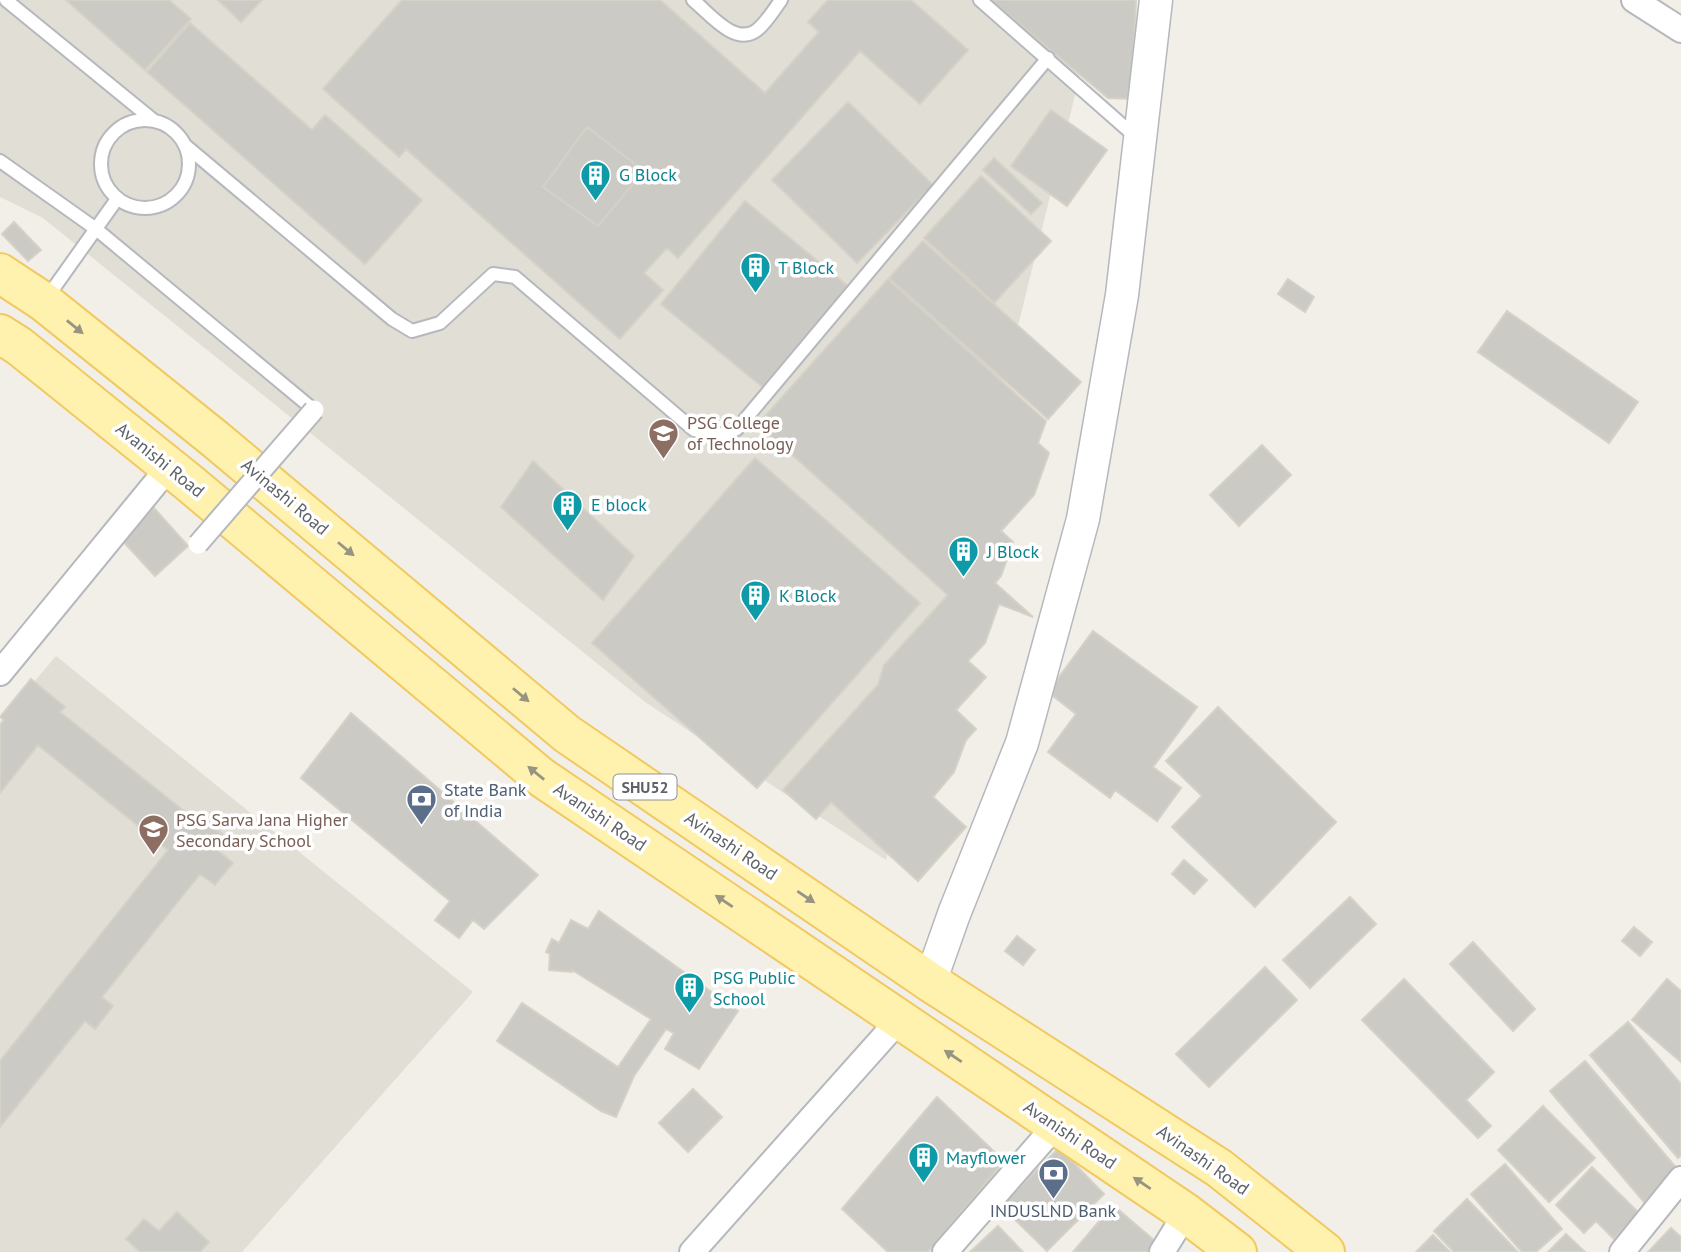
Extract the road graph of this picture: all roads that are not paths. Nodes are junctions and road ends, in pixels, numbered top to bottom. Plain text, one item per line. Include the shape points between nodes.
1 (6, 0) edge
2 (693, 0) edge
3 (781, 0) edge
4 (980, 0) edge
5 (1156, 0) edge
6 (1634, 0) edge
7 (1681, 30) edge
8 (1048, 58) junction
9 (153, 120) junction
10 (1140, 141) junction
11 (186, 146) junction
12 (0, 161) edge
13 (117, 199) junction
14 (96, 229) junction
15 (0, 273) edge
16 (44, 302) junction
17 (0, 334) edge
18 (314, 410) joint
19 (169, 467) junction
20 (198, 544) dead end
21 (0, 673) edge
22 (930, 982) junction
23 (899, 1020) junction
24 (1056, 1125) junction
25 (1681, 1179) edge
26 (1186, 1213) junction
27 (692, 1252) edge
28 (945, 1252) edge
29 (1162, 1252) edge
30 (1237, 1252) edge
31 (1325, 1252) edge
32 (1622, 1252) edge

1 - 9 lane
2 - 3 lane via 735,35 746,36 758,29
4 - 8 lane
5 - 10 street
6 - 7 street
8 - 10 lane
8 - 11 lane via 737,429 716,436 694,430 515,277 493,274 440,323 412,331
9 - 11 lane via 178,134
9 - 13 lane via 124,124 104,145 102,175
10 - 22 street via 1122,295 1083,519 1022,743
11 - 13 lane via 188,176 172,200 144,209
12 - 14 lane
13 - 14 lane
14 - 16 lane
14 - 18 lane
15 - 16 main road, Avinashi Road / SHU52
16 -> 22 main road, Avinashi Road / SHU52 via 567,734
17 - 19 main road, Avanishi Road / SHU52
18 - 20 street, bridge
19 - 21 street
23 -> 19 main road, Avanishi Road / SHU52 via 541,777
22 - 31 main road, Avinashi Road / SHU52 via 1219,1168
24 -> 23 main road, Avanishi Road / SHU52
23 - 27 street
26 -> 24 main road, Avanishi Road / SHU52
24 - 28 street
25 - 32 street
26 - 29 street
26 - 30 main road, Avanishi Road / SHU52

